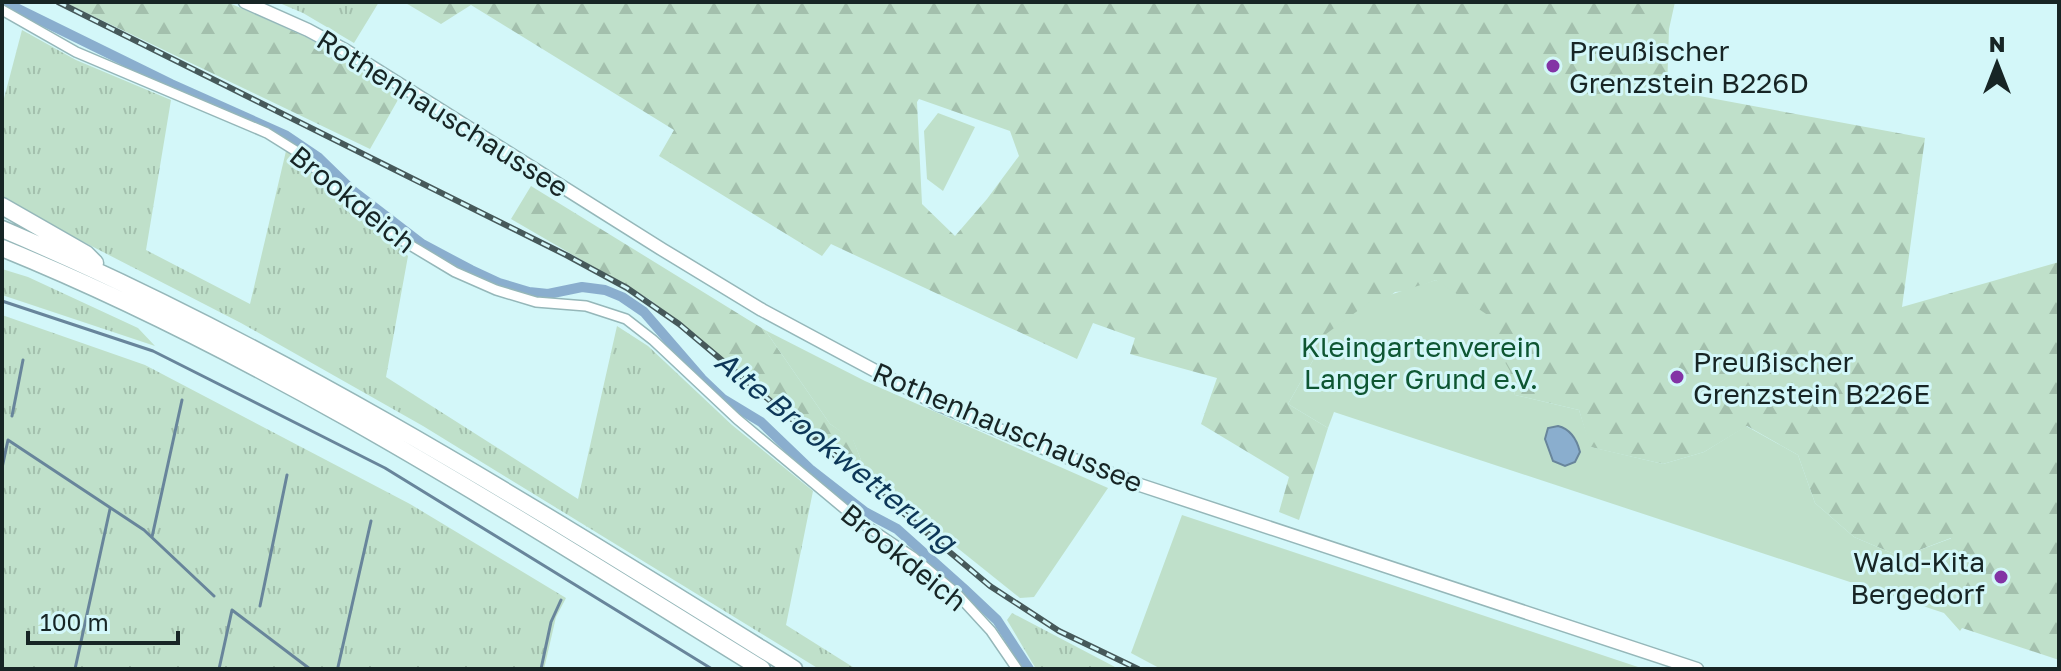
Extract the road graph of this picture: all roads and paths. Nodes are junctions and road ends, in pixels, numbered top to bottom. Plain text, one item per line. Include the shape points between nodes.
1 (245, 2) edge
2 (2, 10) edge
3 (2, 206) edge
4 (2, 229) edge
5 (2, 248) edge
6 (2, 257) edge
7 (57, 270) junction
8 (111, 277) junction
9 (762, 669) edge
10 (794, 669) edge
11 (1017, 669) edge
12 (1697, 669) edge

1 - 12 main road, Rothenhauschaussee via 345,50 675,258 937,404 1140,485
2 - 11 street, Brookdeich via 76,52 267,133 299,153 390,233 455,272 536,302 586,306 626,319 859,521 957,594
3 - 8 highway via 86,254
4 - 8 highway
5 - 7 highway
6 - 7 highway
7 - 9 highway via 220,349 394,445
8 - 10 highway via 377,415

